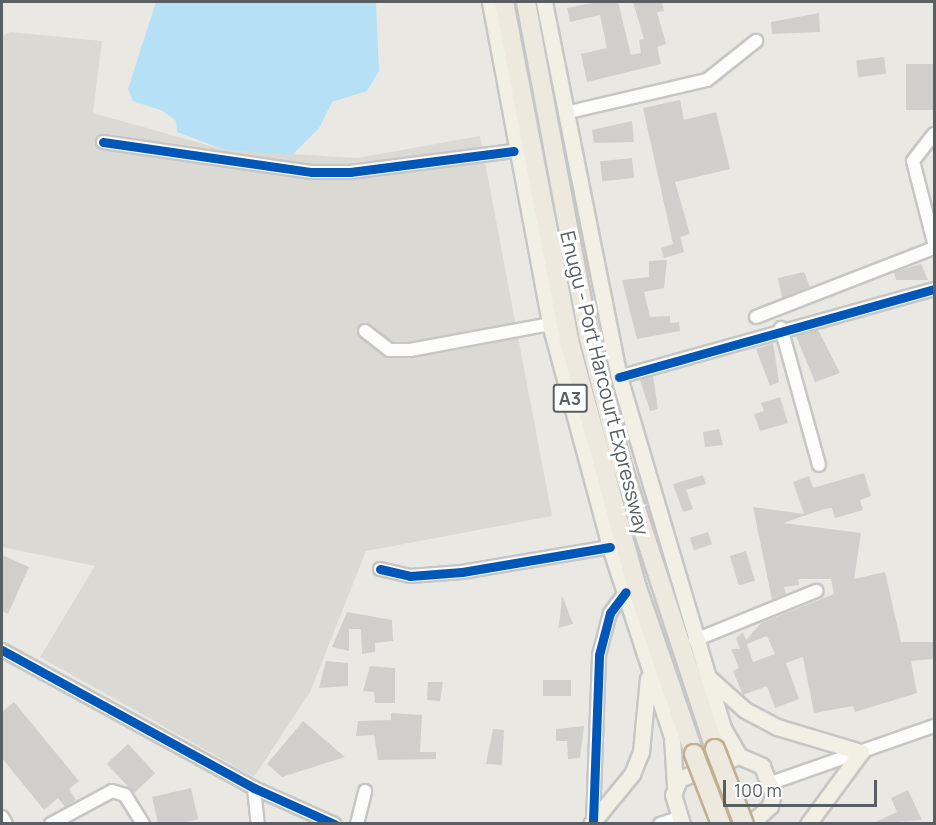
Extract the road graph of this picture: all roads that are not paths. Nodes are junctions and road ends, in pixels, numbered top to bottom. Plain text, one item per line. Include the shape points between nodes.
1 (490, 2) edge
2 (504, 2) edge
3 (526, 2) edge
4 (544, 2) edge
5 (756, 41) dead end
6 (565, 113) junction
7 (934, 134) edge
8 (103, 142) dead end
9 (514, 152) junction
10 (934, 237) edge
11 (934, 248) edge
12 (934, 289) edge
13 (756, 317) dead end
14 (550, 324) junction
15 (781, 328) junction
16 (365, 331) dead end
17 (619, 376) junction
18 (601, 382) junction
19 (581, 388) junction
20 (819, 465) dead end
21 (610, 547) junction
22 (380, 569) dead end
23 (816, 591) dead end
24 (626, 592) junction
25 (696, 640) junction
26 (2, 650) edge
27 (648, 663) junction
28 (707, 676) junction
29 (934, 726) edge
30 (861, 752) junction
31 (739, 756) junction
32 (771, 783) junction
33 (675, 786) junction
34 (254, 788) junction
35 (365, 791) dead end
36 (2, 817) edge
37 (763, 819) edge
38 (680, 821) edge
39 (592, 822) edge
40 (6, 824) edge
41 (51, 824) edge
42 (143, 824) edge
43 (258, 824) edge
44 (334, 824) edge
45 (357, 824) edge
46 (660, 824) edge
47 (721, 824) edge
48 (744, 824) edge
49 (750, 824) edge
50 (808, 824) edge

1 - 9 main road, Enugu - Port Harcourt Expressway / A3
2 - 19 highway, Enugu - Port Harcourt Expressway / A3 via 542,217
3 - 18 highway, Enugu - Port Harcourt Expressway / A3 via 564,221
4 - 6 main road, Enugu - Port Harcourt Expressway
5 - 6 street via 707,80
6 - 17 main road, Enugu - Port Harcourt Expressway
7 - 10 street via 913,161
8 - 9 street via 312,172 350,172
9 - 14 main road, Enugu - Port Harcourt Expressway / A3
11 - 13 street
12 - 15 street
14 - 16 street via 410,350 389,350
14 - 21 main road, Enugu - Port Harcourt Expressway / A3
15 - 17 street
15 - 20 street
17 - 25 main road, Enugu - Port Harcourt Expressway
18 - 19 highway
18 - 48 highway, Enugu - Port Harcourt Expressway / A3, bridge via 654,571
19 - 47 highway, Enugu - Port Harcourt Expressway / A3, bridge via 637,588
21 - 22 street via 462,572 410,576
21 - 24 main road, Enugu - Port Harcourt Expressway / A3
23 - 25 street
24 - 27 main road, Enugu - Port Harcourt Expressway / A3
24 - 39 street via 610,613 599,655
25 - 28 main road, Enugu - Port Harcourt Expressway
26 - 34 street
27 - 33 main road, Enugu - Port Harcourt Expressway / A3 via 674,747
27 - 39 main road via 641,752 632,774
28 - 30 main road via 745,710 777,727
28 - 31 main road, Enugu - Port Harcourt Expressway via 729,743
29 - 30 street
30 - 32 street
30 - 50 main road
31 - 32 main road via 762,766
31 - 33 main road via 694,769
32 - 37 main road via 773,794
33 - 38 main road, A3
34 - 43 street
34 - 44 street
35 - 45 street
36 - 40 street
37 - 49 main road
38 - 46 street
41 - 42 street via 112,791 125,795

